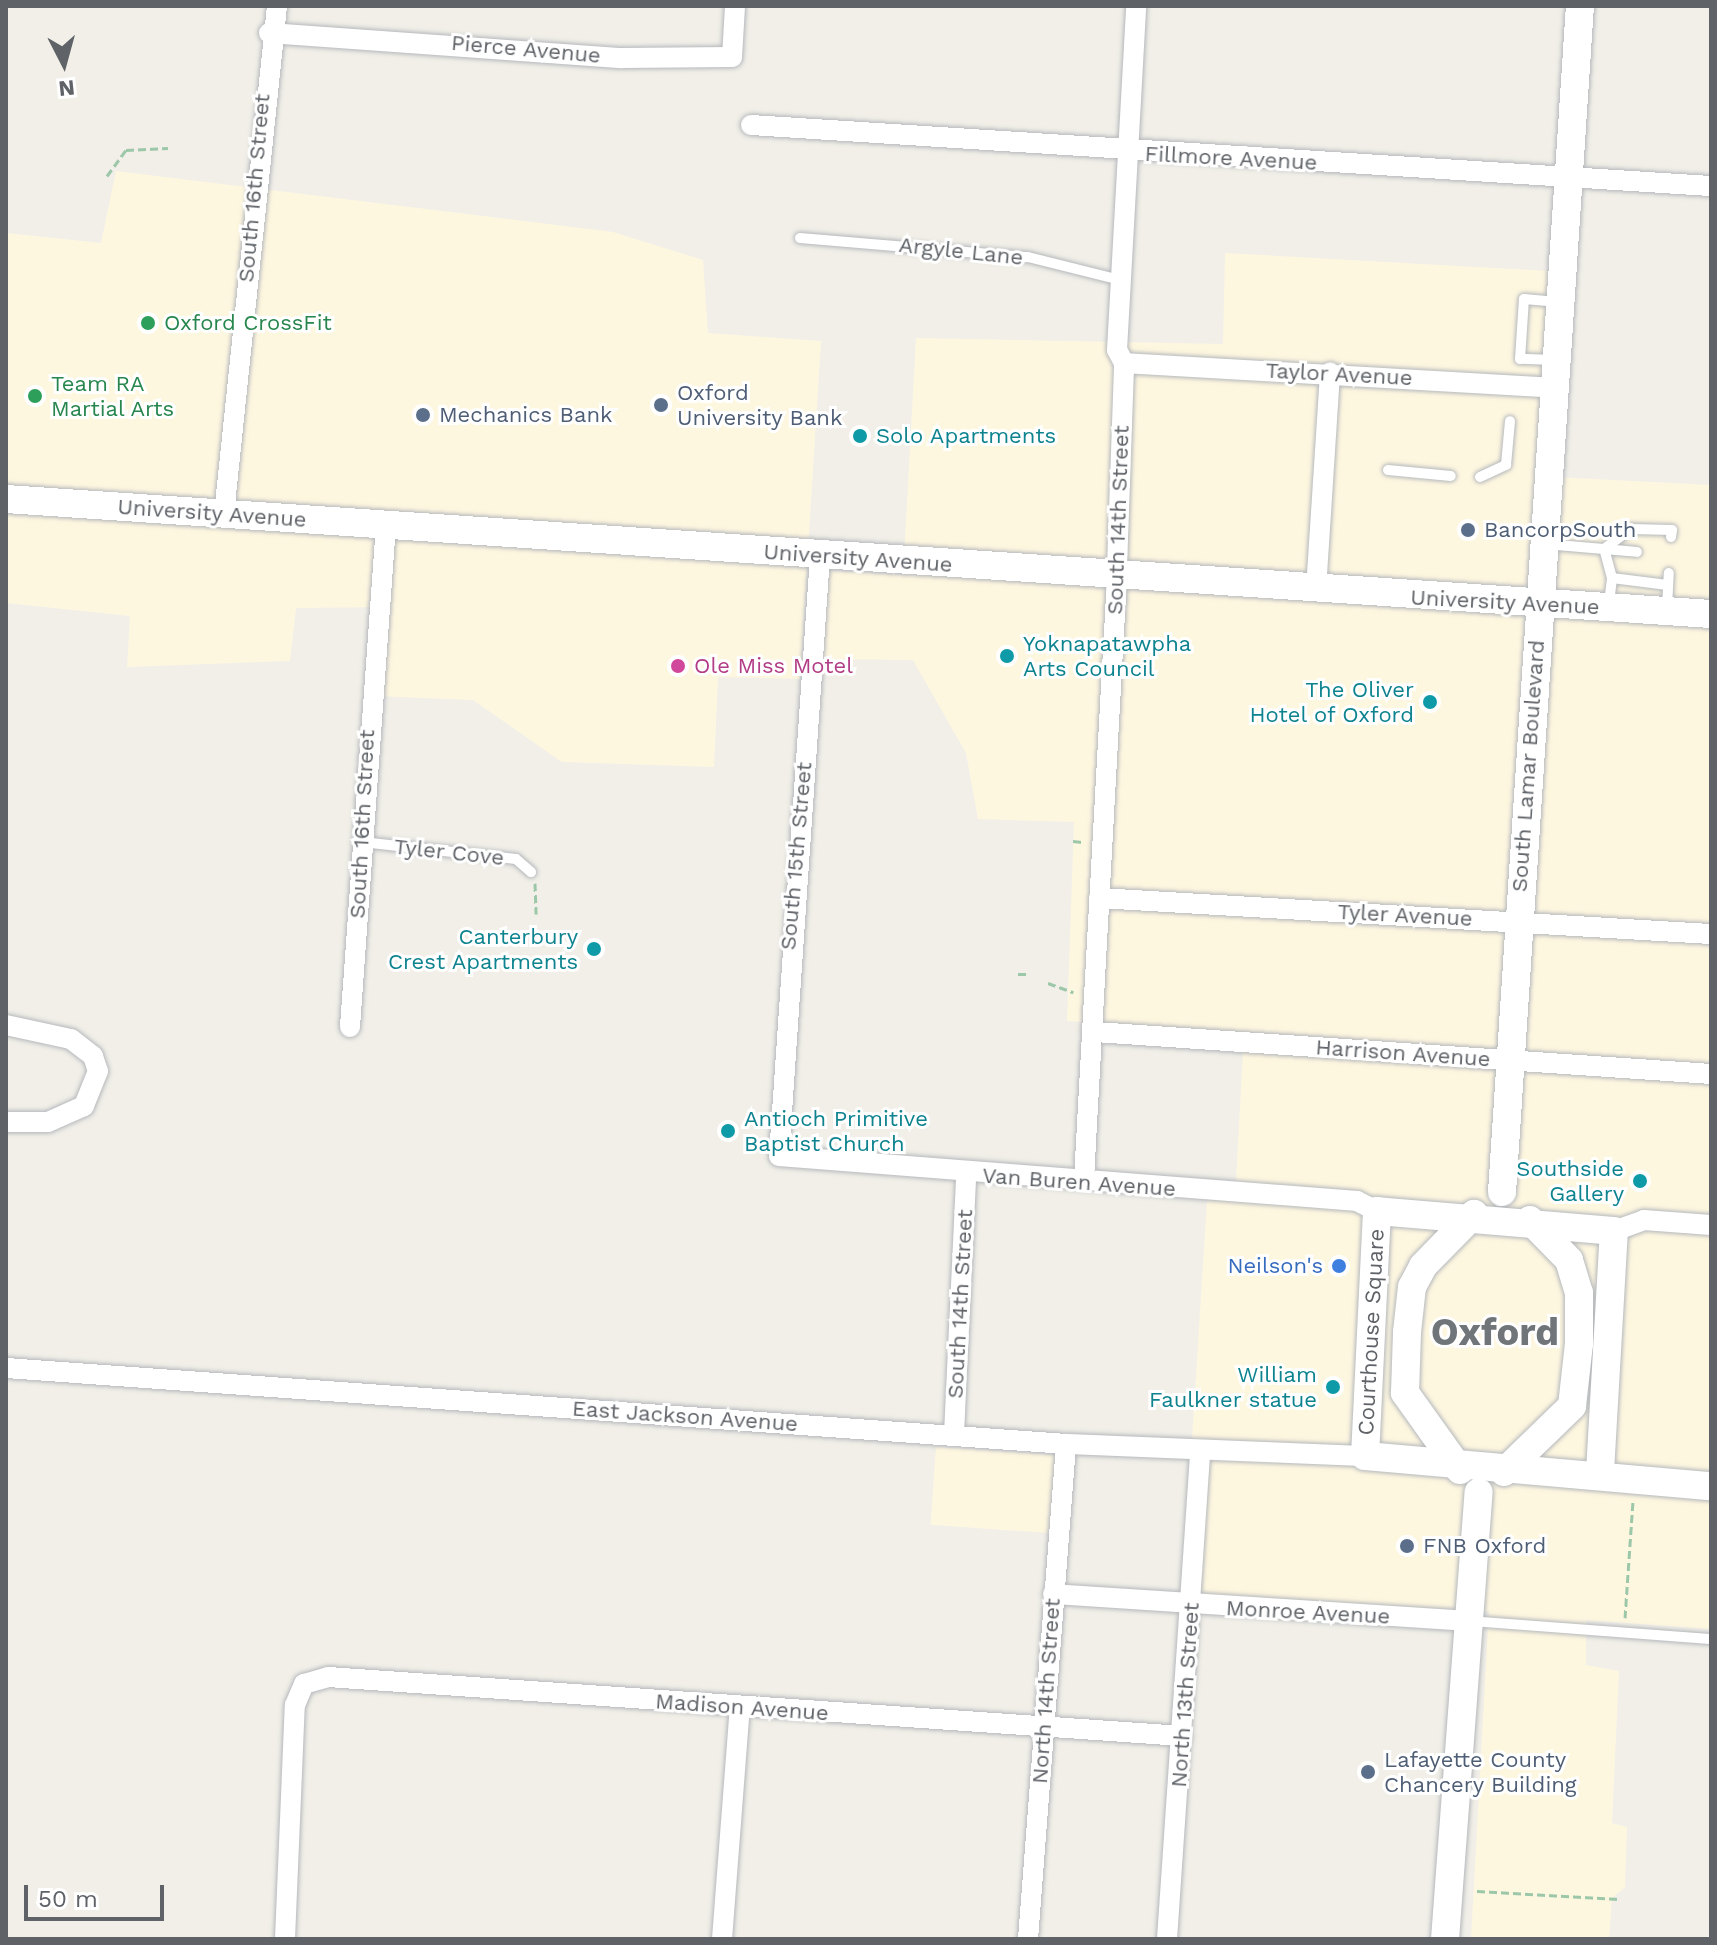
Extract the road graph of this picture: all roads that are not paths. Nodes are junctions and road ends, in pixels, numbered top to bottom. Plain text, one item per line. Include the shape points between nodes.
1 (277, 6) edge
2 (735, 6) edge
3 (1136, 6) edge
4 (1580, 6) edge
5 (269, 33) junction
6 (751, 125) dead end
7 (1125, 152) junction
8 (1568, 178) junction
9 (1711, 186) edge
10 (800, 238) dead end
11 (1120, 280) junction
12 (1124, 363) junction
13 (1330, 372) junction
14 (1555, 374) junction
15 (1510, 421) dead end
16 (1388, 470) dead end
17 (1451, 476) dead end
18 (1480, 477) dead end
19 (6, 499) edge
20 (224, 514) junction
21 (386, 525) junction
22 (1671, 537) dead end
23 (1543, 544) junction
24 (1604, 549) junction
25 (1637, 552) dead end
26 (820, 556) junction
27 (1115, 576) junction
28 (1612, 578) junction
29 (1316, 590) junction
30 (1668, 590) junction
31 (1539, 606) junction
32 (1609, 608) junction
33 (1711, 614) edge
34 (362, 842) junction
35 (531, 872) road end
36 (1099, 898) junction
37 (1518, 921) junction
38 (1711, 934) edge
39 (6, 1025) edge
40 (350, 1027) dead end
41 (1095, 1032) junction
42 (1508, 1060) junction
43 (1711, 1074) edge
44 (6, 1122) edge
45 (779, 1156) joint
46 (966, 1175) junction
47 (1084, 1179) junction
48 (1502, 1192) junction
49 (1377, 1211) junction
50 (1468, 1220) junction
51 (1536, 1225) junction
52 (1711, 1225) edge
53 (1614, 1231) junction
54 (6, 1368) edge
55 (954, 1434) junction
56 (1066, 1444) junction
57 (1200, 1452) junction
58 (1365, 1456) junction
59 (1452, 1460) junction
60 (1514, 1465) junction
61 (1600, 1472) junction
62 (1711, 1486) edge
63 (1479, 1492) junction
64 (1053, 1594) junction
65 (1191, 1605) junction
66 (1467, 1621) junction
67 (1711, 1639) edge
68 (740, 1707) junction
69 (1043, 1727) junction
70 (1182, 1736) junction
71 (285, 1939) edge
72 (722, 1939) edge
73 (1028, 1939) edge
74 (1167, 1939) edge
75 (1445, 1939) edge

1 - 5 street, South 16th Street
2 - 5 street, Pierce Avenue via 732,57 622,58
3 - 7 street, South 14th Street
4 - 8 street, South Lamar Boulevard
5 - 20 street, South 16th Street
6 - 7 street, Fillmore Avenue
7 - 8 street, Fillmore Avenue
7 - 11 street, South 14th Street
8 - 9 street, Fillmore Avenue
8 - 14 street, South Lamar Boulevard
10 - 11 lane, Argyle Lane via 1028,257
11 - 12 street, South 14th Street via 1117,350
12 - 13 street, Taylor Avenue
12 - 27 street, South 14th Street
13 - 14 street, Taylor Avenue
13 - 29 street
14 - 23 street, South Lamar Boulevard
15 - 18 lane via 1506,465
16 - 17 lane
19 - 20 street, University Avenue
20 - 21 street, University Avenue
21 - 26 street, University Avenue
21 - 34 street, South 16th Street
22 - 24 lane via 1672,530 1631,529
23 - 24 lane
23 - 31 street, South Lamar Boulevard
24 - 25 lane
24 - 28 lane
26 - 27 street, University Avenue
26 - 45 street, South 15th Street
27 - 29 street, University Avenue
27 - 36 street, South 14th Street
28 - 30 lane
28 - 32 lane
29 - 31 street, University Avenue
30 - 32 street, University Avenue
30 - 33 street, University Avenue
31 - 32 street, University Avenue
31 - 37 street, South Lamar Boulevard
34 - 35 lane, Tyler Cove via 516,859
34 - 40 street, South 16th Street
36 - 37 street, Tyler Avenue
36 - 41 street, South 14th Street
37 - 38 street, Tyler Avenue
37 - 42 street, South Lamar Boulevard
39 - 44 street via 71,1039 93,1056 98,1071 84,1106 48,1122
41 - 42 street, Harrison Avenue
41 - 47 street, South 14th Street
42 - 43 street, Harrison Avenue
42 - 48 street, South Lamar Boulevard
45 - 46 street, Van Buren Avenue
46 - 47 street, Van Buren Avenue
46 - 55 street, South 14th Street
47 - 49 street, Van Buren Avenue via 1357,1201
48 - 50 street
48 - 51 street
49 - 50 street, Courthouse Square
49 - 58 street, Courthouse Square
50 - 51 street, Courthouse Square
50 - 59 street, Courthouse Square via 1423,1266 1407,1319 1405,1393
51 - 53 street, Courthouse Square
51 - 60 street via 1569,1260 1579,1293 1579,1344 1572,1406
52 - 53 street via 1644,1220
53 - 61 street
54 - 55 street, East Jackson Avenue
55 - 56 street, East Jackson Avenue
56 - 57 street, East Jackson Avenue
56 - 64 street, North 14th Street
57 - 58 street, East Jackson Avenue
57 - 65 street, North 13th Street
58 - 59 street, Courthouse Square
59 - 60 street, Courthouse Square
59 - 63 street
60 - 61 street, Courthouse Square
60 - 63 street
61 - 62 street via 1643,1484
63 - 66 street
64 - 65 street, Monroe Avenue
64 - 69 street, North 14th Street
65 - 66 street, Monroe Avenue
65 - 70 street, North 13th Street
66 - 67 lane
66 - 75 street
68 - 69 street, Madison Avenue
68 - 71 street, Madison Avenue via 328,1677 304,1684 295,1705
68 - 72 street
69 - 70 street, Madison Avenue
69 - 73 street, North 14th Street
70 - 74 street, North 13th Street

